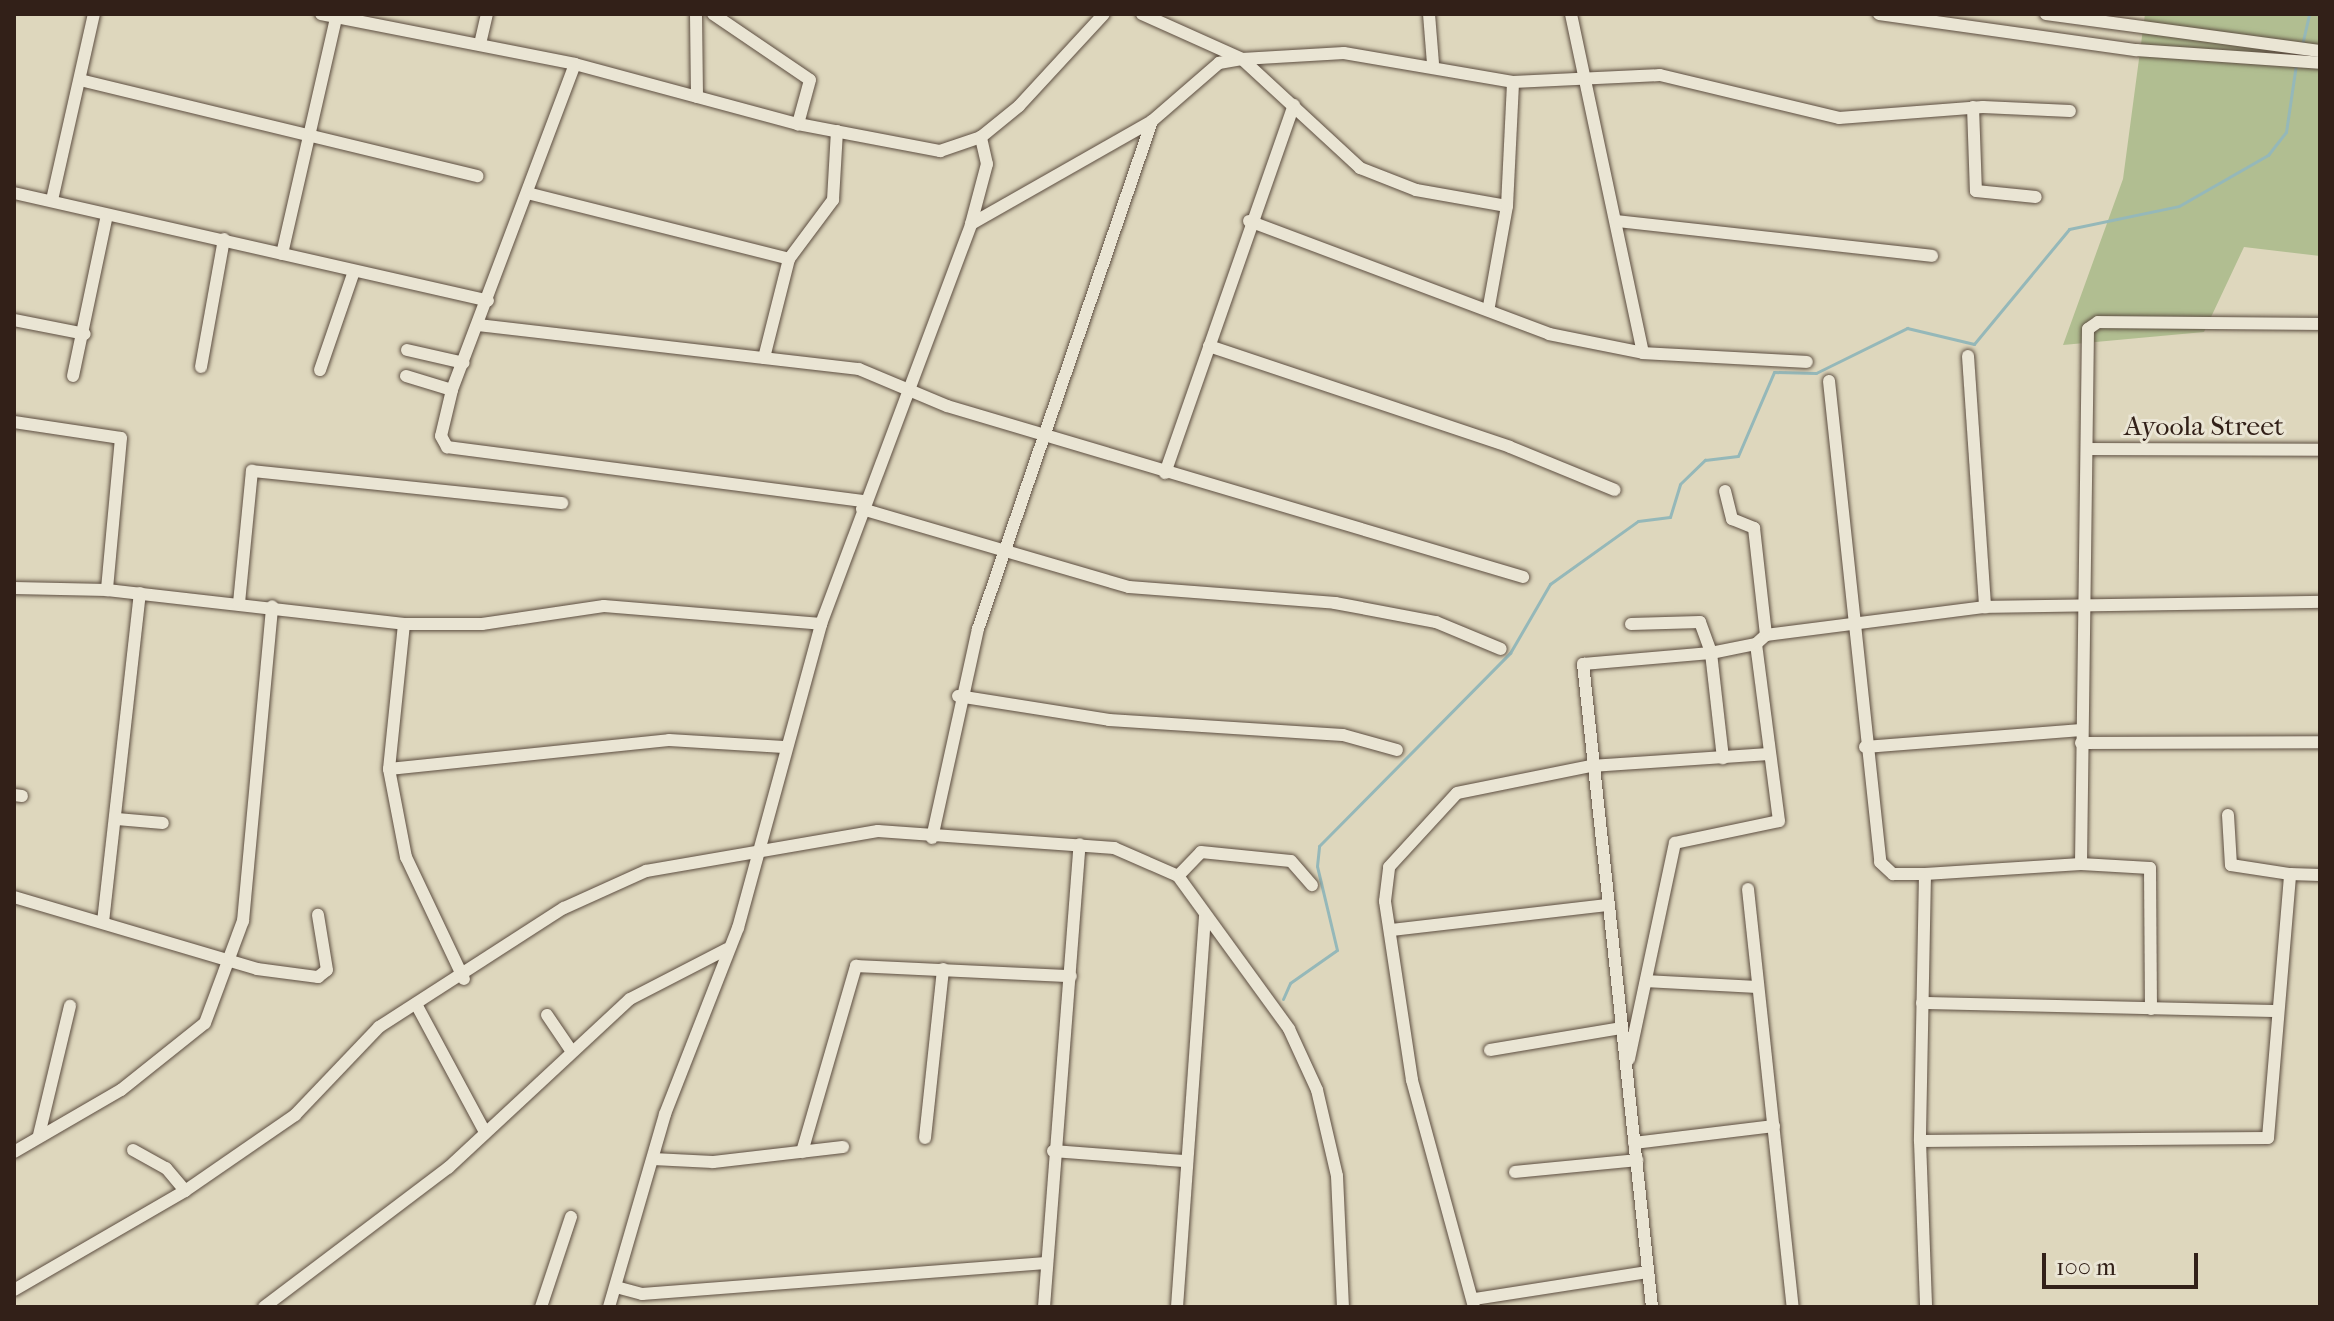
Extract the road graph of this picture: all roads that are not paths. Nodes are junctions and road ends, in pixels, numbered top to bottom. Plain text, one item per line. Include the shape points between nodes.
1 (94, 14) edge
2 (321, 14) edge
3 (487, 14) edge
4 (696, 14) edge
5 (713, 14) edge
6 (1104, 14) edge
7 (1142, 14) edge
8 (1429, 14) edge
9 (1571, 14) edge
10 (1879, 14) edge
11 (2046, 14) edge
12 (336, 18) junction
13 (356, 18) edge
14 (2138, 20) edge
15 (480, 44) junction
16 (2317, 50) edge
17 (1242, 59) junction
18 (575, 64) junction
19 (1433, 64) junction
20 (2316, 64) edge
21 (1584, 79) junction
22 (80, 80) junction
23 (1513, 82) junction
24 (697, 97) junction
25 (1294, 105) junction
26 (1973, 107) junction
27 (2070, 111) dead end
28 (1152, 121) junction
29 (798, 124) junction
30 (837, 131) junction
31 (309, 137) junction
32 (981, 137) junction
33 (478, 176) dead end
34 (14, 193) edge
35 (531, 194) junction
36 (2036, 197) dead end
37 (52, 200) junction
38 (1507, 206) junction
39 (106, 219) junction
40 (1249, 221) junction
41 (1617, 221) junction
42 (971, 224) junction
43 (224, 239) junction
44 (282, 254) junction
45 (1932, 256) dead end
46 (789, 259) junction
47 (353, 274) junction
48 (488, 301) junction
49 (1489, 306) junction
50 (14, 320) edge
51 (2320, 324) edge
52 (478, 325) junction
53 (85, 334) junction
54 (1209, 346) junction
55 (407, 350) dead end
56 (1643, 353) junction
57 (1968, 356) dead end
58 (764, 358) junction
59 (1807, 362) dead end
60 (464, 363) junction
61 (201, 367) dead end
62 (320, 370) dead end
63 (73, 376) dead end
64 (406, 376) dead end
65 (1829, 381) dead end
66 (905, 387) junction
67 (452, 390) junction
68 (14, 422) edge
69 (1044, 431) junction
70 (2088, 449) junction
71 (2320, 450) edge
72 (1165, 473) junction
73 (1615, 490) dead end
74 (1725, 491) dead end
75 (562, 503) dead end
76 (863, 505) junction
77 (1003, 555) junction
78 (1523, 577) dead end
79 (14, 588) edge
80 (107, 590) junction
81 (140, 593) junction
82 (2083, 602) junction
83 (2320, 602) edge
84 (239, 603) junction
85 (272, 606) junction
86 (1985, 607) junction
87 (1852, 622) junction
88 (404, 624) junction
89 (821, 624) junction
90 (1631, 624) dead end
91 (1761, 639) junction
92 (1501, 649) dead end
93 (1711, 653) junction
94 (958, 696) junction
95 (2081, 737) junction
96 (2320, 742) edge
97 (784, 747) junction
98 (1865, 747) junction
99 (1397, 750) dead end
100 (1769, 754) junction
101 (1723, 758) junction
102 (1591, 766) junction
103 (389, 769) junction
104 (2228, 815) dead end
105 (117, 819) junction
106 (163, 823) dead end
107 (932, 838) junction
108 (1080, 844) junction
109 (757, 852) junction
110 (2081, 864) junction
111 (1925, 874) junction
112 (2290, 874) junction
113 (2320, 875) edge
114 (1178, 876) junction
115 (1312, 885) dead end
116 (1748, 889) dead end
117 (14, 897) edge
118 (1608, 905) junction
119 (318, 915) dead end
120 (1205, 916) junction
121 (103, 922) junction
122 (1391, 930) junction
123 (727, 949) junction
124 (232, 961) junction
125 (943, 969) junction
126 (1071, 976) junction
127 (464, 979) junction
128 (1646, 981) junction
129 (1756, 987) junction
130 (1922, 1003) junction
131 (416, 1004) junction
132 (70, 1006) dead end
133 (2151, 1009) junction
134 (2278, 1011) junction
135 (547, 1015) dead end
136 (1622, 1028) junction
137 (570, 1049) junction
138 (1490, 1050) dead end
139 (1628, 1060) junction
140 (1774, 1126) junction
141 (485, 1132) junction
142 (39, 1135) junction
143 (925, 1138) dead end
144 (1920, 1141) junction
145 (1634, 1143) junction
146 (843, 1147) dead end
147 (133, 1150) dead end
148 (1053, 1151) junction
149 (14, 1152) edge
150 (802, 1152) junction
151 (653, 1159) junction
152 (1637, 1160) junction
153 (1184, 1161) junction
154 (1515, 1172) dead end
155 (185, 1191) junction
156 (571, 1217) dead end
157 (1046, 1263) junction
158 (1648, 1272) junction
159 (616, 1287) junction
160 (14, 1290) edge
161 (1474, 1303) edge
162 (264, 1307) edge
163 (541, 1307) edge
164 (609, 1307) edge
165 (1044, 1307) edge
166 (1177, 1307) edge
167 (1343, 1307) edge
168 (1652, 1307) edge
169 (1793, 1307) edge
170 (1926, 1307) edge

1 - 22 street
2 - 12 street
3 - 15 street
4 - 24 street
5 - 29 street via 810,80
6 - 32 street
7 - 17 street
8 - 19 street
9 - 21 street
10 - 20 street
11 - 14 street
12 - 13 street
12 - 31 street
13 - 15 street
14 - 16 street
15 - 18 street
17 - 19 street via 1344,53
17 - 25 street
17 - 28 street via 1219,63
18 - 24 street
18 - 35 street
19 - 23 street
21 - 23 street
21 - 26 street via 1660,75 1839,118
21 - 41 street
22 - 31 street
22 - 37 street
23 - 38 street
24 - 29 street
25 - 38 street via 1360,168 1416,190
25 - 40 street
26 - 27 street
26 - 36 street via 1976,191
28 - 42 street
28 - 69 street
29 - 30 street
30 - 32 street via 940,151
30 - 46 street via 833,200
31 - 33 street
31 - 44 street
32 - 42 street via 987,164
34 - 37 street
35 - 46 street
35 - 48 street
37 - 39 street
38 - 49 street
39 - 43 street
39 - 53 street
40 - 49 street
40 - 54 street
41 - 45 street
41 - 56 street
42 - 66 street
43 - 44 street
43 - 61 street
44 - 47 street
46 - 58 street
47 - 48 street
47 - 62 street
48 - 52 street
49 - 56 street via 1549,334
50 - 53 street
51 - 70 street via 2090,324
52 - 58 street
52 - 60 street
53 - 63 street
54 - 72 street
54 - 73 street via 1510,447
55 - 60 street
56 - 59 street
57 - 86 street
58 - 66 street via 859,369
60 - 67 street
64 - 67 street
65 - 87 street
66 - 69 street via 947,406
66 - 76 street
67 - 76 street via 441,436 465,452
68 - 80 street via 121,438
69 - 72 street
69 - 77 street
70 - 71 street, Ayoola Street
70 - 82 street
72 - 78 street
74 - 91 street via 1732,519 1754,528
75 - 84 street via 252,471
76 - 77 street
76 - 89 street
77 - 92 street via 1129,587 1335,603 1436,622
77 - 94 street
79 - 80 street
80 - 81 street
81 - 84 street
81 - 105 street
82 - 83 street
82 - 86 street
82 - 95 street
84 - 85 street
85 - 88 street
85 - 124 street via 243,921
86 - 87 street
87 - 91 street
87 - 98 street
88 - 89 street via 482,624 604,606
88 - 103 street
89 - 97 street
90 - 93 street via 1700,622
91 - 93 street
91 - 100 street
93 - 101 street
93 - 102 street via 1583,664
94 - 99 street via 1109,720 1343,735
94 - 107 street
95 - 96 street
95 - 98 street
95 - 110 street
97 - 103 street via 669,740
97 - 109 street
98 - 111 street via 1880,862 1893,874
100 - 101 street
100 - 128 street via 1777,826 1675,843
101 - 102 street
102 - 118 street
102 - 122 street via 1457,793 1389,867
103 - 127 street via 406,857
104 - 112 street via 2231,865
105 - 106 street
105 - 121 street
107 - 108 street
107 - 109 street via 878,831
108 - 114 street via 1135,852
108 - 126 street
109 - 123 street
109 - 127 street via 624,879 564,908
110 - 111 street
110 - 133 street via 2154,873
111 - 130 street
112 - 113 street
112 - 134 street
114 - 115 street via 1201,852 1291,861
114 - 120 street
116 - 129 street
117 - 121 street
118 - 122 street
118 - 136 street
119 - 124 street via 324,975
120 - 153 street
120 - 167 street via 1289,1029 1329,1122
121 - 124 street
122 - 161 street via 1416,1096
123 - 137 street via 630,999
123 - 151 street
124 - 142 street via 195,1035 121,1090
125 - 126 street
125 - 143 street
125 - 150 street via 862,964 853,970
126 - 148 street
127 - 131 street
128 - 129 street
128 - 139 street
129 - 140 street
130 - 133 street
130 - 144 street
131 - 141 street
131 - 155 street via 379,1027 307,1106
132 - 142 street
133 - 134 street
134 - 144 street via 2268,1138
135 - 137 street
136 - 138 street
136 - 139 street
137 - 141 street
139 - 145 street
140 - 145 street
140 - 169 street
141 - 162 street via 327,1265
142 - 149 street
144 - 170 street
145 - 152 street
146 - 150 street
147 - 155 street via 166,1168
148 - 153 street
148 - 157 street
150 - 151 street via 713,1162
151 - 159 street
152 - 154 street
152 - 158 street
153 - 166 street
155 - 160 street
156 - 163 street
157 - 159 street via 642,1294
157 - 165 street
158 - 161 street
158 - 168 street
159 - 164 street

